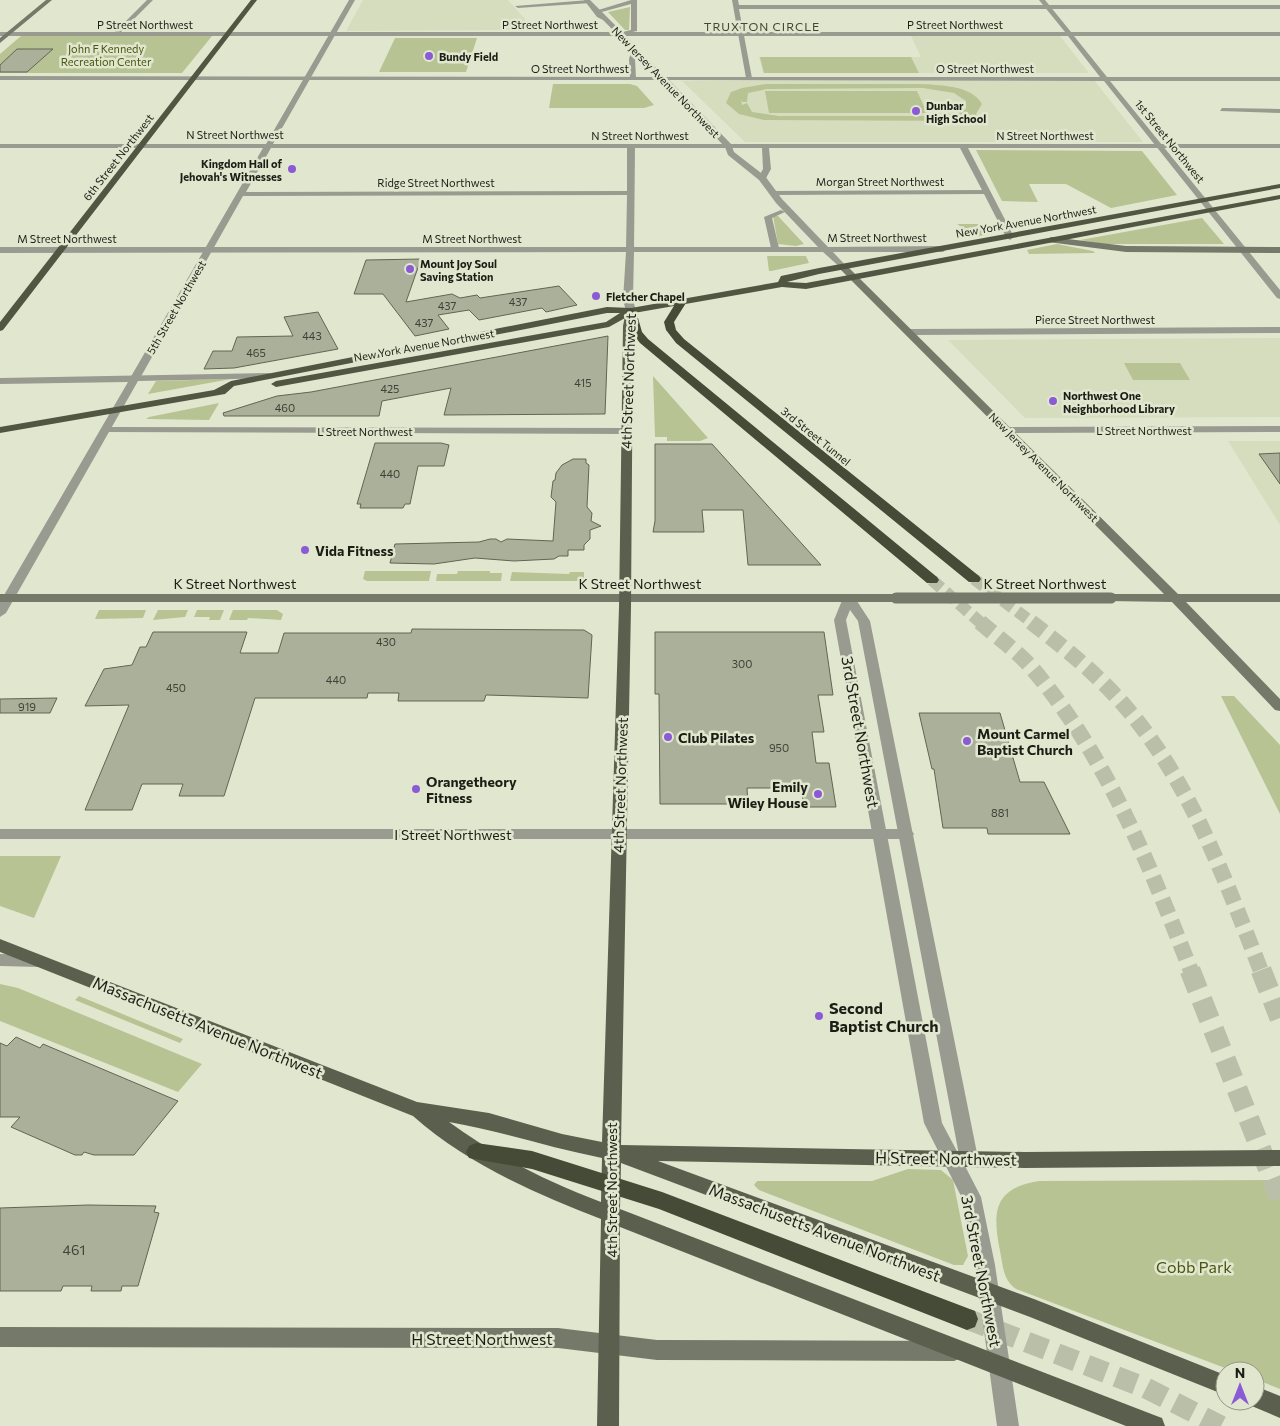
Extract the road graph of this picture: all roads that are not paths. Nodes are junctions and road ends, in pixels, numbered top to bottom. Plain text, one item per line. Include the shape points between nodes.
1 (48, 0) edge
2 (150, 0) edge
3 (254, 0) edge
4 (352, 0) edge
5 (1042, 0) edge
6 (588, 1) edge
7 (634, 1) edge
8 (735, 3) edge
9 (518, 6) dead end
10 (1048, 7) junction
11 (1280, 7) edge
12 (599, 12) junction
13 (0, 34) edge
14 (8, 34) junction
15 (116, 34) junction
16 (228, 34) junction
17 (333, 34) junction
18 (620, 34) junction
19 (741, 34) junction
20 (1069, 34) junction
21 (1280, 34) edge
22 (0, 41) edge
23 (635, 49) junction
24 (0, 78) edge
25 (193, 78) junction
26 (308, 78) junction
27 (633, 78) junction
28 (664, 78) junction
29 (749, 78) junction
30 (1105, 78) junction
31 (1280, 79) edge
32 (1222, 110) dead end
33 (1280, 110) edge
34 (0, 146) edge
35 (141, 146) junction
36 (268, 146) junction
37 (632, 146) junction
38 (728, 146) junction
39 (764, 146) junction
40 (963, 146) junction
41 (1159, 146) junction
42 (1280, 146) edge
43 (762, 178) junction
44 (1280, 186) edge
45 (774, 192) junction
46 (987, 192) junction
47 (630, 193) junction
48 (241, 194) junction
49 (1280, 197) edge
50 (1204, 201) junction
51 (1211, 210) junction
52 (781, 212) junction
53 (805, 229) junction
54 (1010, 237) junction
55 (1051, 240) junction
56 (775, 248) junction
57 (823, 248) junction
58 (630, 249) junction
59 (944, 249) junction
60 (0, 250) edge
61 (61, 250) junction
62 (209, 250) junction
63 (1242, 250) junction
64 (1280, 250) edge
65 (844, 266) junction
66 (856, 277) junction
67 (782, 284) junction
68 (1280, 296) edge
69 (681, 303) junction
70 (631, 311) junction
71 (0, 328) edge
72 (1280, 330) edge
73 (910, 332) junction
74 (269, 376) junction
75 (134, 380) junction
76 (0, 381) edge
77 (218, 391) junction
78 (117, 409) junction
79 (1280, 429) edge
80 (0, 430) edge
81 (105, 430) junction
82 (1008, 430) junction
83 (626, 431) junction
84 (974, 579) tunnel mouth
85 (932, 580) tunnel mouth
86 (4, 598) edge
87 (849, 598) junction
88 (1175, 598) junction
89 (1280, 598) edge
90 (625, 599) junction
91 (0, 613) edge
92 (1280, 707) edge
93 (0, 834) edge
94 (619, 834) junction
95 (880, 834) junction
96 (906, 834) junction
97 (0, 945) edge
98 (0, 960) edge
99 (40, 961) junction
100 (416, 1109) junction
101 (476, 1152) junction
102 (612, 1152) junction
103 (961, 1158) junction
104 (1280, 1158) edge
105 (612, 1185) junction
106 (611, 1213) junction
107 (989, 1294) junction
108 (967, 1318) tunnel mouth
109 (0, 1336) edge
110 (609, 1344) junction
111 (963, 1351) junction
112 (1000, 1366) junction
113 (1215, 1381) edge
114 (1265, 1401) edge
115 (1280, 1407) edge
116 (608, 1426) edge
117 (1008, 1426) edge
118 (1154, 1426) edge

1 - 14 main road
2 - 15 street
3 - 16 highway, 6th Street Northwest
4 - 17 street, 5th Street Northwest
5 - 10 street, 1st Street Northwest
6 - 9 street
6 - 12 street, New Jersey Avenue Northwest
7 - 12 street
7 - 18 street via 634,31
8 - 10 street
8 - 19 street
10 - 11 street
10 - 20 street, 1st Street Northwest
12 - 18 street, New Jersey Avenue Northwest via 599,16
13 - 14 street, P Street Northwest
14 - 15 street, P Street Northwest
14 - 22 main road
15 - 16 street, P Street Northwest
16 - 17 street, P Street Northwest
16 - 25 highway, 6th Street Northwest
17 - 18 street, P Street Northwest
17 - 26 street, 5th Street Northwest
18 - 19 street, P Street Northwest
18 - 23 street, New Jersey Avenue Northwest
19 - 20 street, P Street Northwest
19 - 29 street
20 - 21 street, P Street Northwest
20 - 30 street, 1st Street Northwest
23 - 27 street
23 - 28 street, New Jersey Avenue Northwest
24 - 25 street, O Street Northwest
25 - 26 street, O Street Northwest
25 - 35 highway, 6th Street Northwest
26 - 27 street, O Street Northwest
26 - 36 street, 5th Street Northwest
27 - 28 street, O Street Northwest
28 - 29 street, O Street Northwest
28 - 38 street, New Jersey Avenue Northwest
29 - 30 street, O Street Northwest
30 - 31 street, O Street Northwest
30 - 41 street, 1st Street Northwest
32 - 33 street
34 - 35 street, N Street Northwest
35 - 36 street, N Street Northwest
35 - 61 highway, 6th Street Northwest
36 - 37 street, N Street Northwest
36 - 48 street, 5th Street Northwest
37 - 38 street, N Street Northwest
37 - 47 street, 4th Street Northwest
38 - 39 street, N Street Northwest
38 - 43 street, New Jersey Avenue Northwest via 731,153
39 - 40 street, N Street Northwest
39 - 43 street via 767,169
40 - 41 street, N Street Northwest
40 - 46 street
41 - 42 street, N Street Northwest
41 - 50 street, 1st Street Northwest
43 - 45 street, New Jersey Avenue Northwest
43 - 52 street, New Jersey Avenue Northwest via 767,196
44 - 50 highway, New York Avenue Northwest
45 - 46 street, Morgan Street Northwest
45 - 53 street, New Jersey Avenue Northwest
46 - 54 street
47 - 48 street, Ridge Street Northwest
47 - 58 street, 4th Street Northwest
48 - 62 street, 5th Street Northwest
49 - 51 highway, New York Avenue Northwest
50 - 51 street, 1st Street Northwest
50 - 54 highway, New York Avenue Northwest
51 - 55 highway, New York Avenue Northwest
51 - 63 street, 1st Street Northwest
52 - 53 street, New Jersey Avenue Northwest via 798,228
52 - 56 street via 768,217
53 - 57 street, New Jersey Avenue Northwest
54 - 59 highway, New York Avenue Northwest
55 - 63 main road via 1120,248
55 - 66 highway, New York Avenue Northwest
56 - 57 street, M Street Northwest
56 - 58 street, M Street Northwest
57 - 59 street, M Street Northwest
57 - 65 street, New Jersey Avenue Northwest
58 - 62 street, M Street Northwest
58 - 70 street, 4th Street Northwest via 628,300
59 - 65 highway, New York Avenue Northwest
60 - 61 street, M Street Northwest
61 - 62 street, M Street Northwest
61 - 71 highway, 6th Street Northwest
62 - 75 street, 5th Street Northwest
63 - 64 main road
63 - 68 street, 1st Street Northwest
65 - 66 main road, New Jersey Avenue Northwest
65 - 67 highway, New York Avenue Northwest via 784,278
66 - 67 highway, New York Avenue Northwest via 806,286
66 - 73 main road, New Jersey Avenue Northwest
67 - 69 highway, New York Avenue Northwest
69 - 70 highway, New York Avenue Northwest
69 - 84 highway, 3rd Street Tunnel via 668,322 668,327 680,342
70 - 74 highway, New York Avenue Northwest via 607,310
70 - 77 highway, New York Avenue Northwest via 609,324 336,374
70 - 83 main road, 4th Street Northwest
70 - 85 highway via 637,333 644,341
72 - 73 street, Pierce Street Northwest
73 - 82 main road, New Jersey Avenue Northwest
74 - 75 street
74 - 77 highway, New York Avenue Northwest via 231,384
75 - 76 street
75 - 78 street, 5th Street Northwest
77 - 78 highway, New York Avenue Northwest
78 - 80 highway, New York Avenue Northwest
78 - 81 street, 5th Street Northwest
79 - 82 street, L Street Northwest
81 - 83 street, L Street Northwest
81 - 86 street, 5th Street Northwest
82 - 88 main road, New Jersey Avenue Northwest
83 - 90 main road, 4th Street Northwest
86 - 90 main road, K Street Northwest
86 - 91 street, 5th Street Northwest
87 - 88 main road, K Street Northwest, bridge
87 - 90 main road, K Street Northwest
87 - 95 street, 3rd Street Northwest via 840,620
87 - 96 street, 3rd Street Northwest via 864,621
88 - 89 main road, K Street Northwest
88 - 92 main road, New Jersey Avenue Northwest
90 - 94 main road, 4th Street Northwest
93 - 94 street, I Street Northwest
94 - 95 street, I Street Northwest
94 - 102 main road, 4th Street Northwest
95 - 96 street, I Street Northwest
95 - 103 street, 3rd Street Northwest via 933,1123
96 - 103 street, 3rd Street Northwest
97 - 99 main road, Massachusetts Avenue Northwest
98 - 99 street
99 - 100 main road, Massachusetts Avenue Northwest
100 - 101 main road, Massachusetts Avenue Northwest
100 - 102 main road, Massachusetts Avenue Northwest via 489,1120 562,1142
101 - 105 highway via 532,1160
101 - 106 main road, Massachusetts Avenue Northwest via 561,1195
102 - 103 main road, H Street Northwest
102 - 105 main road, 4th Street Northwest
102 - 107 main road, Massachusetts Avenue Northwest
103 - 104 main road, H Street Northwest
103 - 107 street, 3rd Street Northwest
105 - 106 main road, 4th Street Northwest
105 - 108 highway via 662,1201
106 - 110 main road, 4th Street Northwest
106 - 111 main road, Massachusetts Avenue Northwest
107 - 112 street, 3rd Street Northwest
107 - 113 main road, Massachusetts Avenue Northwest
109 - 110 main road, H Street Northwest via 558,1338
110 - 111 main road, H Street Northwest via 658,1350
110 - 116 main road, 4th Street Northwest
111 - 112 main road, Massachusetts Avenue Northwest
112 - 117 street, 3rd Street Northwest
112 - 118 main road, Massachusetts Avenue Northwest
114 - 115 main road

